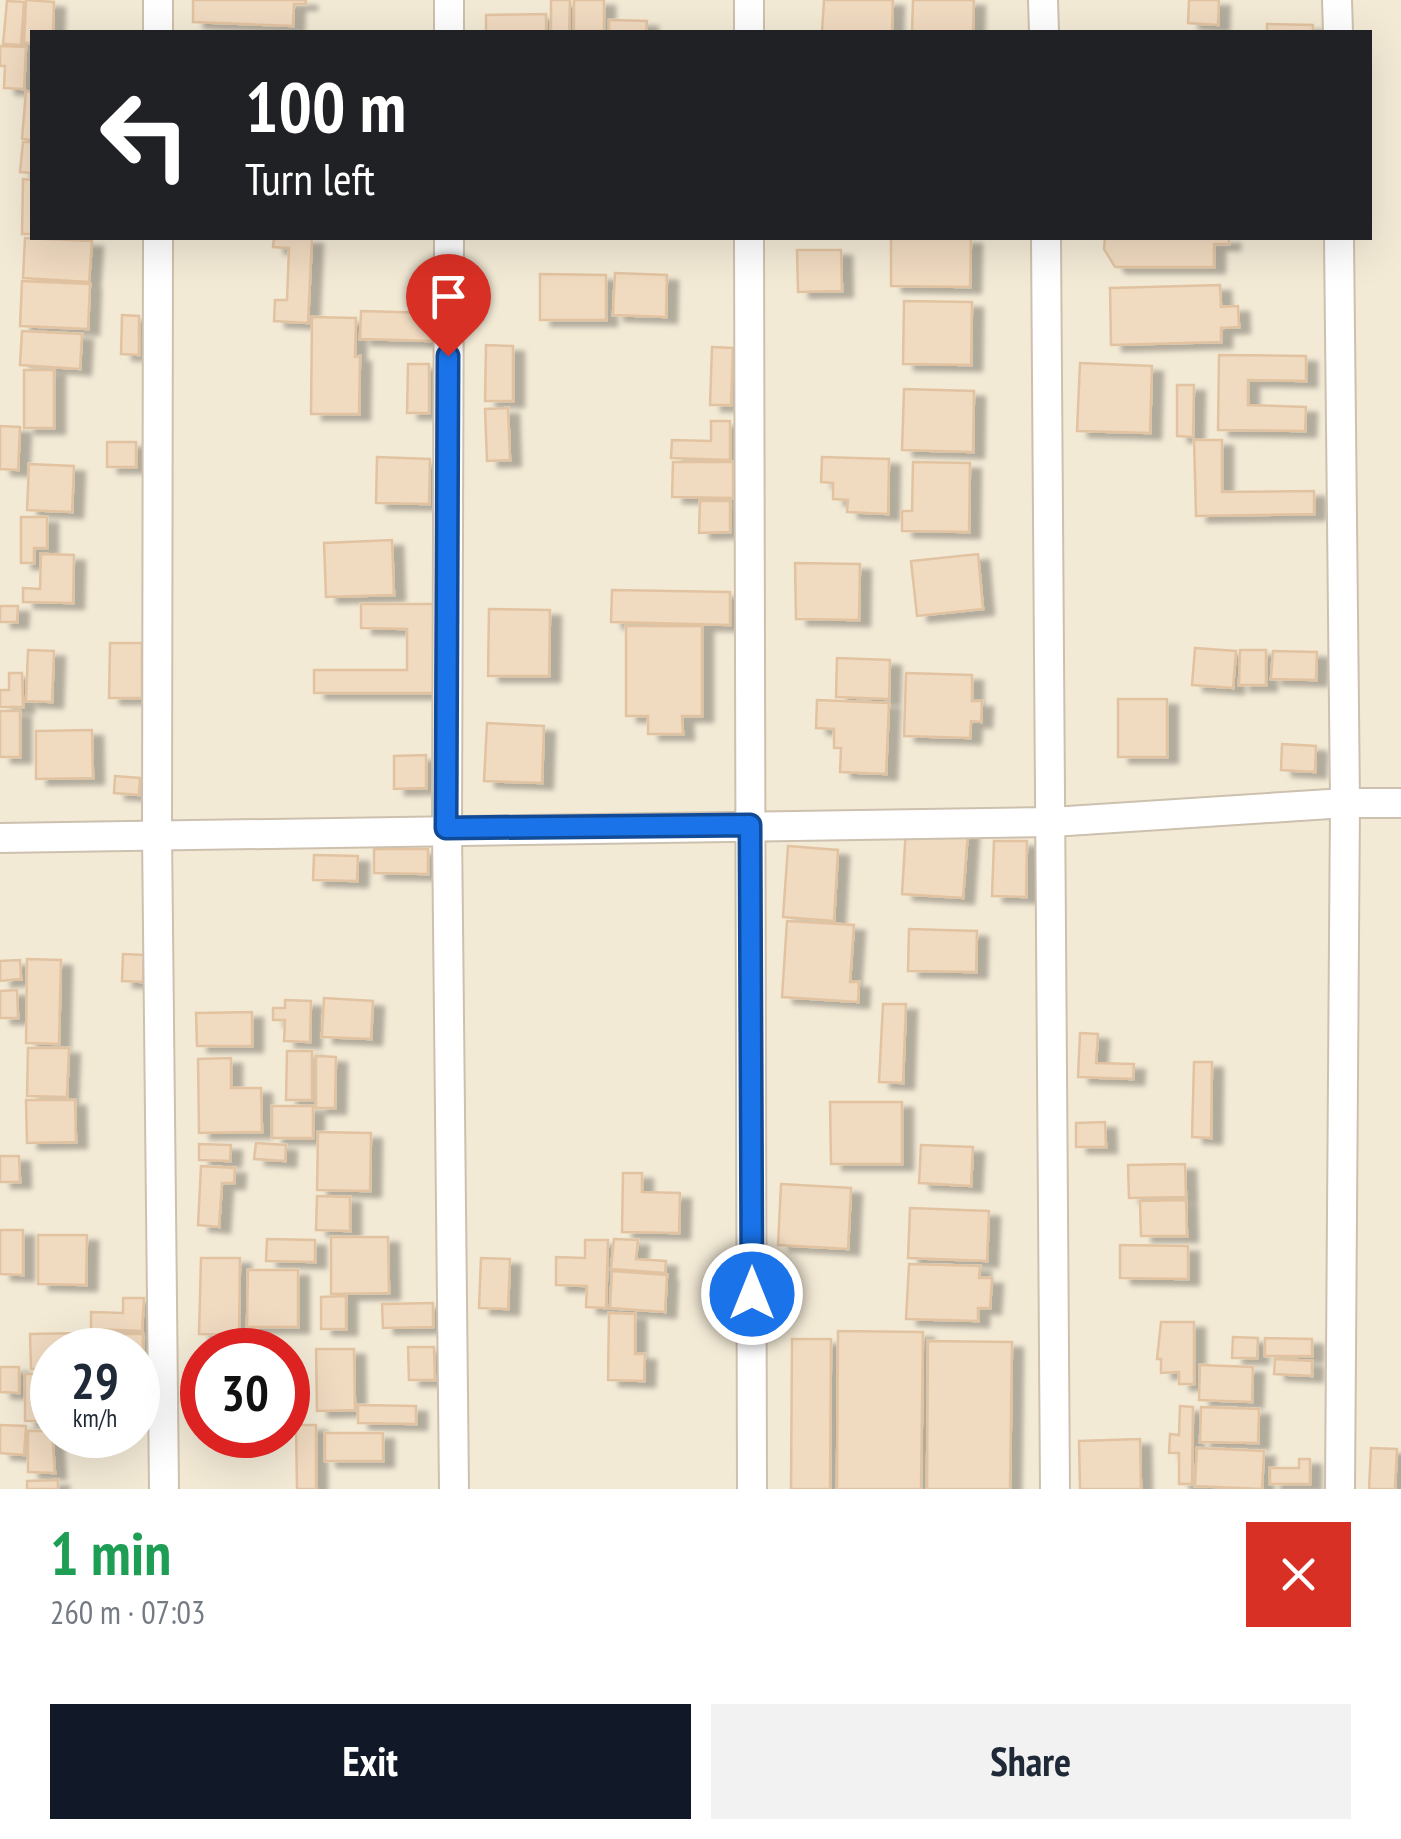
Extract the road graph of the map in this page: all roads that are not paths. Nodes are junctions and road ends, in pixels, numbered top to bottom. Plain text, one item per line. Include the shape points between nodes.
1 (158, 0) edge
2 (450, 0) edge
3 (749, 0) edge
4 (1044, 0) edge
5 (1337, 0) edge
6 (158, 30) edge
7 (449, 30) edge
8 (749, 30) edge
9 (1044, 30) edge
10 (1338, 30) edge
11 (158, 240) edge
12 (448, 240) edge
13 (749, 240) edge
14 (1046, 240) edge
15 (1340, 240) edge
16 (1345, 803) junction
17 (1401, 803) edge
18 (1052, 822) junction
19 (750, 825) junction
20 (446, 828) junction
21 (157, 834) junction
22 (0, 838) edge
23 (164, 1489) edge
24 (454, 1489) edge
25 (752, 1489) edge
26 (1055, 1489) edge
27 (1340, 1489) edge

1 - 6 street
2 - 7 street
3 - 8 street
4 - 9 street
5 - 10 street
11 - 21 street
12 - 20 street
13 - 19 street
14 - 18 street
15 - 16 street
16 - 17 street
16 - 18 street
16 - 27 street
18 - 19 street
18 - 26 street
19 - 20 street
19 - 25 street
20 - 21 street
20 - 24 street
21 - 22 street
21 - 23 street

